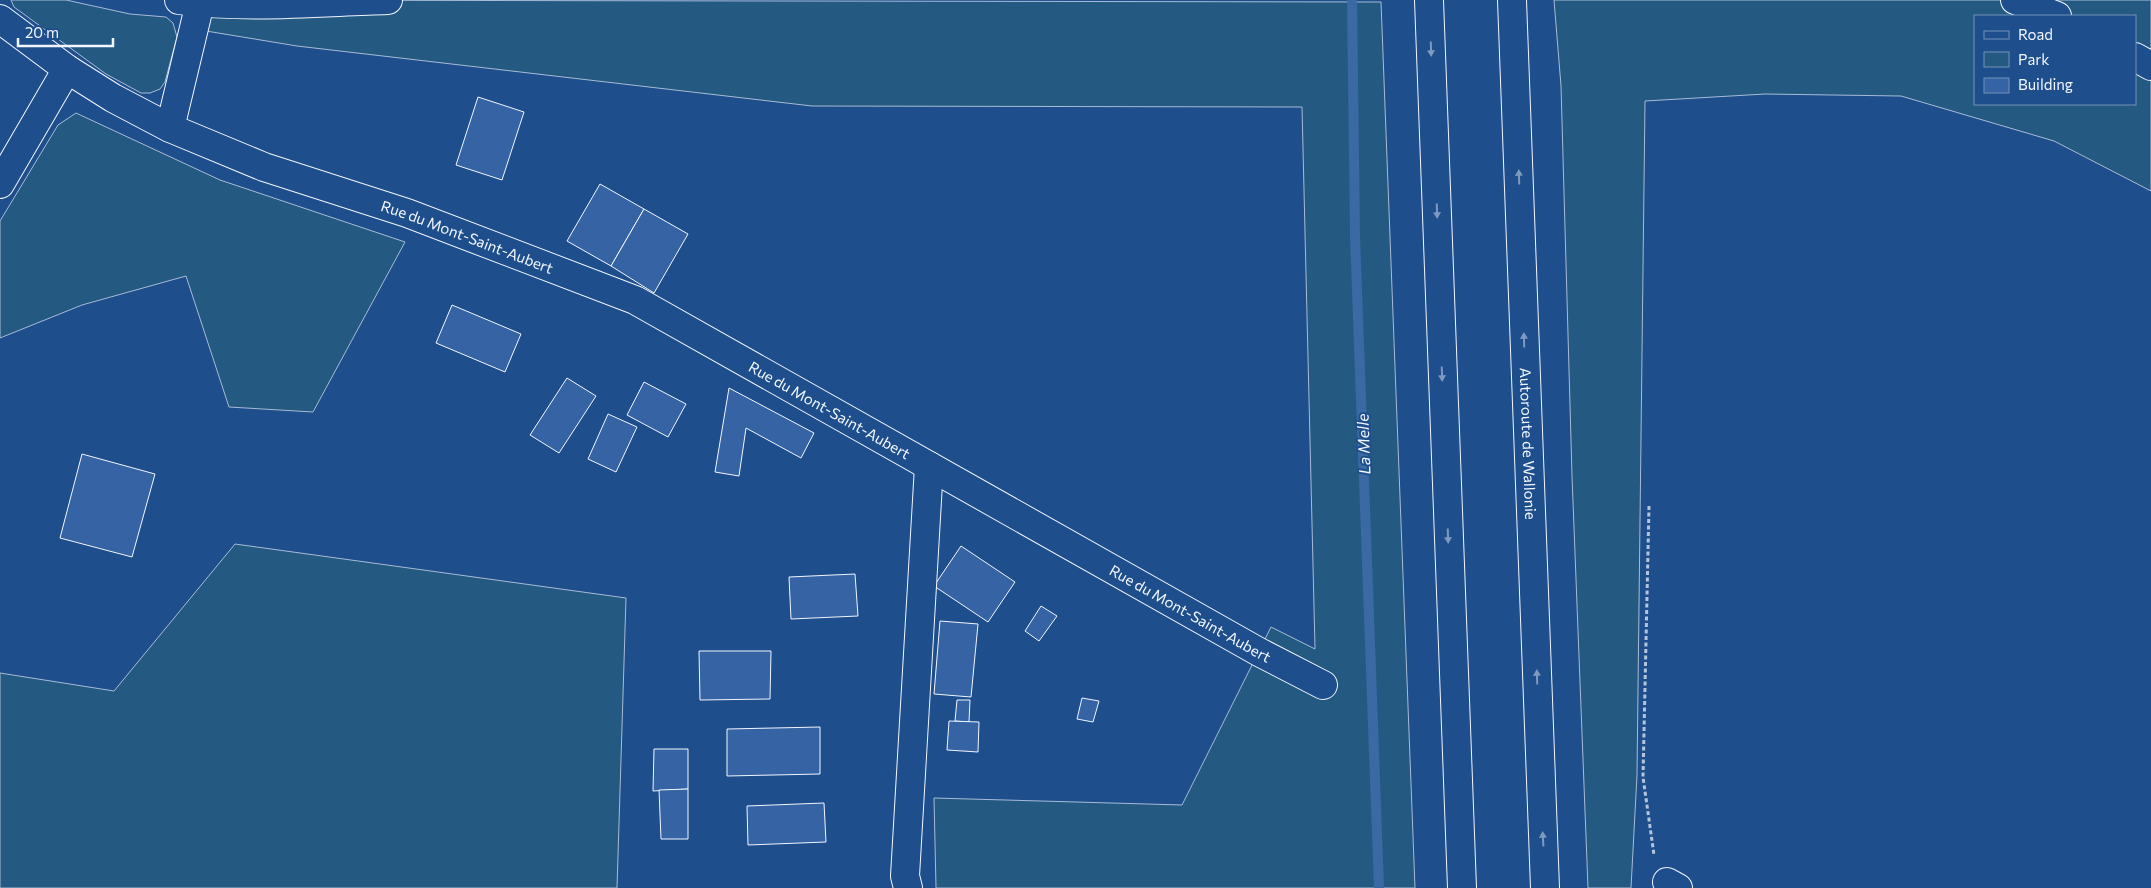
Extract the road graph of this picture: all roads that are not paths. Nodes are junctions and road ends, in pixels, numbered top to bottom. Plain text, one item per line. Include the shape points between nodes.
1 (388, 0) edge
2 (1429, 0) edge
3 (1512, 0) edge
4 (2015, 0) edge
5 (190, 1) edge
6 (2054, 15) edge
7 (0, 19) edge
8 (2136, 58) edge
9 (2151, 66) edge
10 (67, 69) junction
11 (170, 128) junction
12 (0, 184) edge
13 (929, 466) junction
14 (1323, 685) dead end
15 (908, 888) edge
16 (1462, 888) edge
17 (1545, 888) edge

1 - 5 main road via 263,4
2 -> 16 main road
17 -> 3 main road, Autoroute de Wallonie
4 - 6 main road
5 - 11 main road
7 - 10 main road, Rue du Mont-Saint-Aubert
8 - 9 main road
10 - 11 main road, Rue du Mont-Saint-Aubert
10 - 12 main road
11 - 13 main road, Rue du Mont-Saint-Aubert via 264,167 407,213 635,300
13 - 14 main road, Rue du Mont-Saint-Aubert
13 - 15 main road, Rue du Mont-Saint-Aubert via 905,876

